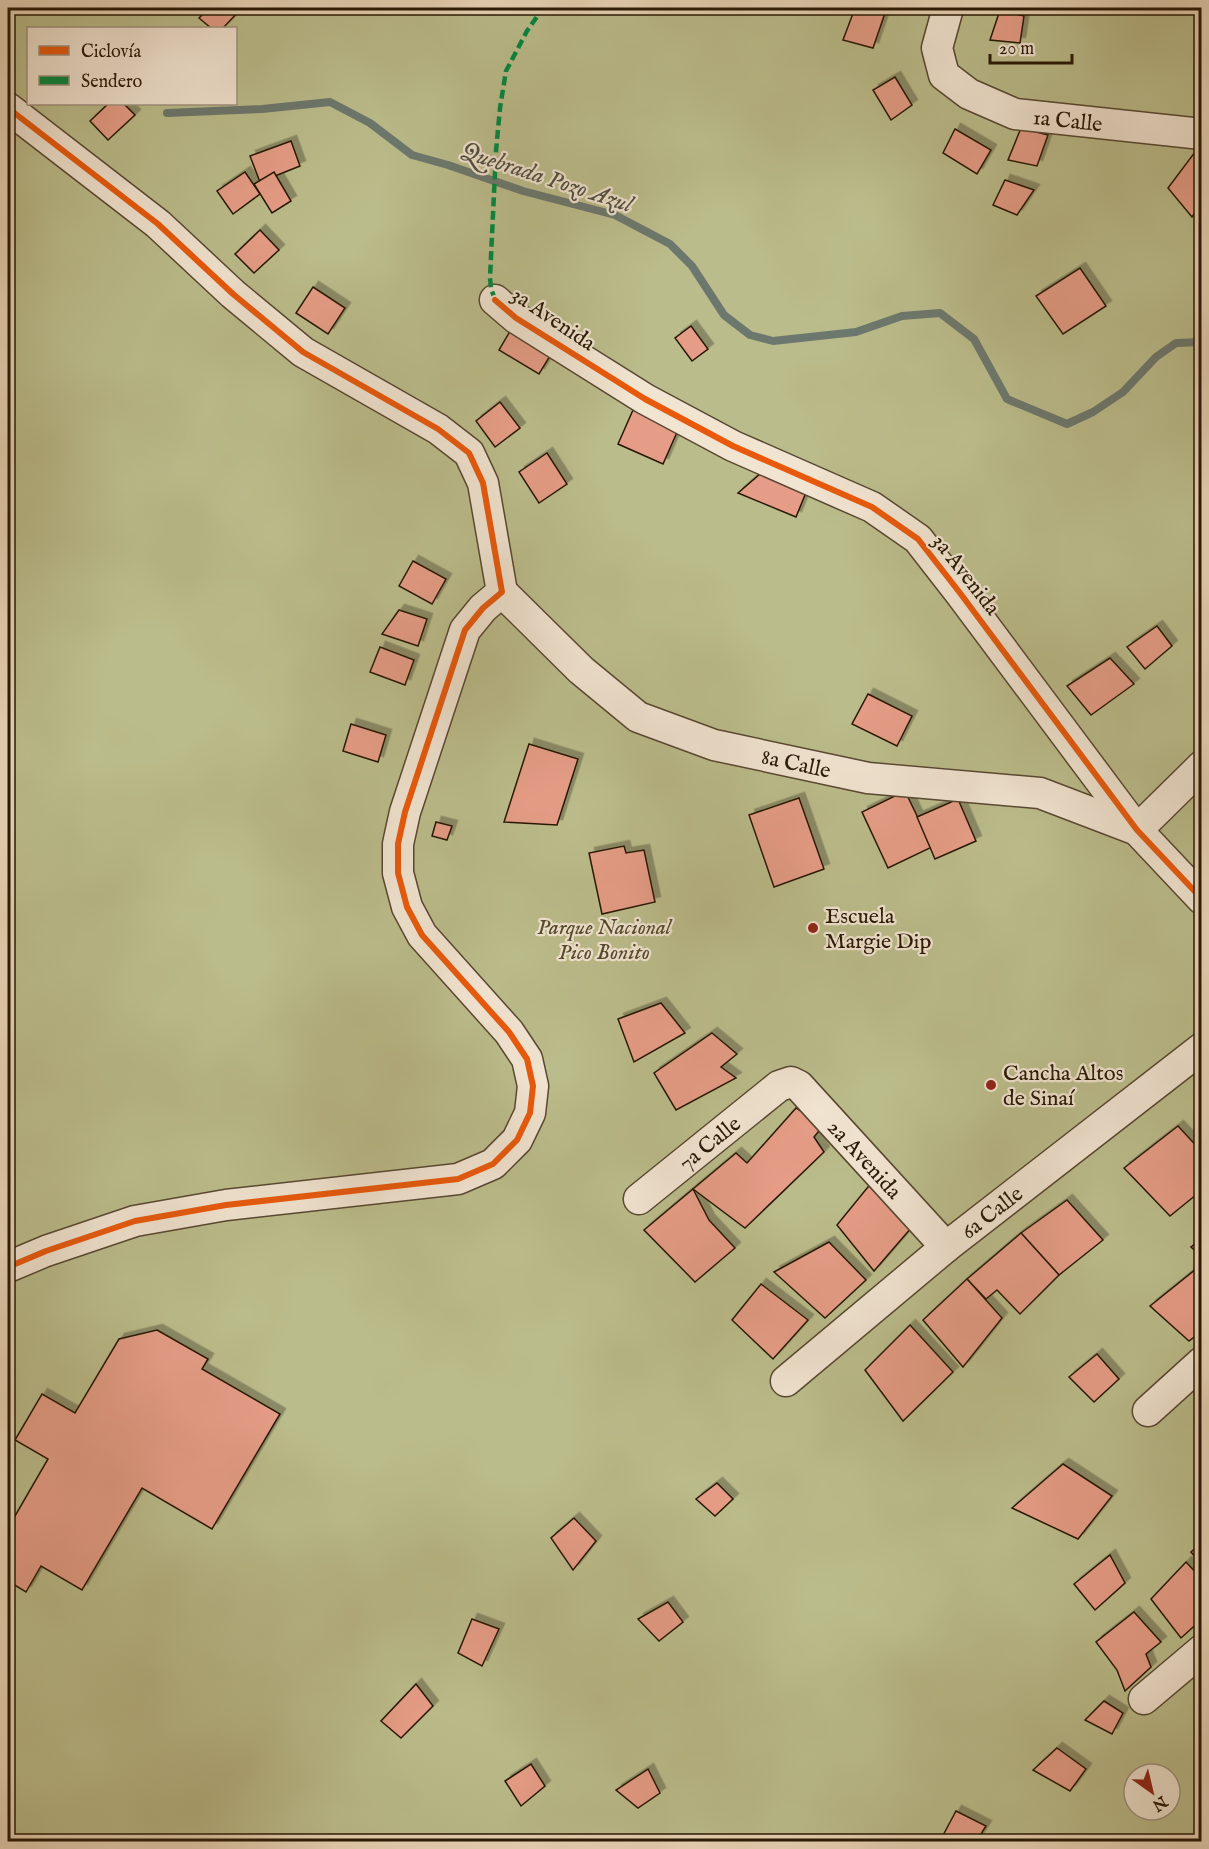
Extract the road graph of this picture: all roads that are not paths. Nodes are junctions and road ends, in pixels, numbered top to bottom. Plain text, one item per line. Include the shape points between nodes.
1 (948, 8) edge
2 (8, 108) edge
3 (1202, 134) edge
4 (495, 300) dead end
5 (502, 592) junction
6 (1202, 766) edge
7 (1137, 830) junction
8 (1202, 898) edge
9 (1202, 1048) edge
10 (779, 1086) joint
11 (639, 1199) dead end
12 (946, 1247) junction
13 (8, 1267) edge
14 (1202, 1362) edge
15 (786, 1380) dead end
16 (1148, 1411) dead end
17 (1202, 1650) edge
18 (1144, 1699) dead end

1 - 3 street, 1a Calle via 937,48 944,75 969,94 1015,114
2 - 5 street via 158,224 303,352 438,429 469,453 483,483
4 - 7 street, 3a Avenida via 516,318 645,399 733,446 872,507 918,539
5 - 7 street, 8a Calle via 581,670 638,717 714,745 868,778 1040,793
5 - 13 street via 465,630 405,812 398,844 398,873 407,907 422,935 509,1032 527,1059 533,1086 530,1113 517,1140 493,1164 458,1179 226,1205 135,1221
6 - 7 street
7 - 8 street, 3a Avenida
9 - 12 street, 6a Calle
10 - 11 street, 7a Calle
10 - 12 street, 2a Avenida via 792,1082 799,1086
12 - 15 street, 6a Calle
14 - 16 street
17 - 18 street

